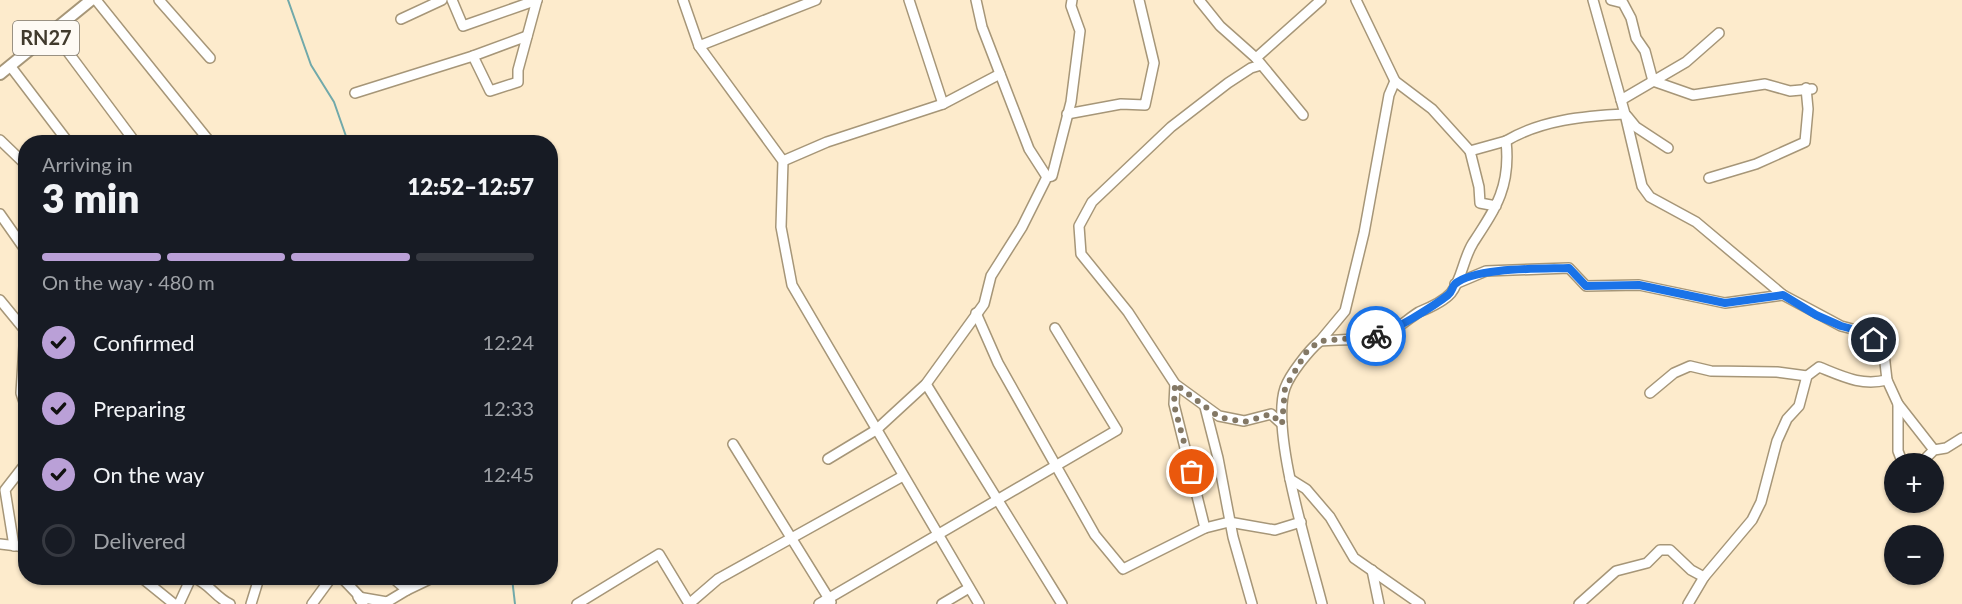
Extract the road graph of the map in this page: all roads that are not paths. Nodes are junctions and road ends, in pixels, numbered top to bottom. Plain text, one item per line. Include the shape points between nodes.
1 (91, 0) edge
2 (96, 0) edge
3 (159, 0) edge
4 (442, 0) edge
5 (452, 0) edge
6 (683, 0) edge
7 (816, 0) edge
8 (909, 0) edge
9 (976, 0) edge
10 (1072, 0) edge
11 (1139, 0) edge
12 (1199, 0) edge
13 (1321, 0) edge
14 (1356, 0) edge
15 (1594, 0) edge
16 (1611, 0) edge
17 (401, 19) dead end
18 (53, 32) junction
19 (1719, 33) dead end
20 (527, 36) junction
21 (699, 46) junction
22 (473, 56) junction
23 (210, 58) dead end
24 (1258, 62) junction
25 (11, 67) junction
26 (0, 74) edge
27 (1000, 74) junction
28 (1395, 81) junction
29 (1653, 81) junction
30 (354, 93) dead end
31 (1621, 100) junction
32 (943, 104) junction
33 (1067, 114) junction
34 (1625, 114) junction
35 (1303, 115) dead end
36 (63, 135) edge
37 (130, 135) edge
38 (204, 135) edge
39 (0, 140) edge
40 (1506, 141) junction
41 (1668, 148) dead end
42 (1470, 151) junction
43 (18, 157) edge
44 (783, 161) junction
45 (1047, 177) junction
46 (1709, 178) dead end
47 (1496, 206) junction
48 (0, 214) edge
49 (18, 240) edge
50 (1455, 284) junction
51 (1783, 295) junction
52 (0, 300) edge
53 (976, 313) junction
54 (18, 322) edge
55 (1055, 328) dead end
56 (1320, 341) junction
57 (1807, 376) junction
58 (1887, 380) junction
59 (926, 384) junction
60 (1175, 384) junction
61 (1650, 393) dead end
62 (1898, 404) junction
63 (1205, 407) junction
64 (1282, 424) junction
65 (876, 430) junction
66 (1962, 438) edge
67 (733, 444) dead end
68 (1934, 450) junction
69 (1899, 453) edge
70 (1931, 453) edge
71 (828, 459) dead end
72 (1056, 466) junction
73 (18, 473) edge
74 (903, 476) junction
75 (1290, 479) junction
76 (1000, 500) junction
77 (1229, 522) junction
78 (1301, 522) junction
79 (1205, 528) junction
80 (938, 536) junction
81 (794, 538) junction
82 (0, 544) edge
83 (15, 546) joint
84 (1372, 570) junction
85 (1704, 577) junction
86 (150, 585) edge
87 (189, 585) edge
88 (206, 585) edge
89 (257, 585) edge
90 (326, 585) edge
91 (347, 585) edge
92 (401, 585) edge
93 (417, 585) edge
94 (969, 588) junction
95 (407, 590) junction
96 (592, 595) junction
97 (360, 601) edge
98 (831, 602) edge
99 (688, 603) edge
100 (174, 604) edge
101 (179, 604) edge
102 (230, 604) edge
103 (251, 604) edge
104 (312, 604) edge
105 (370, 604) edge
106 (577, 604) edge
107 (598, 604) edge
108 (819, 604) edge
109 (942, 604) edge
110 (979, 604) edge
111 (1062, 604) edge
112 (1252, 604) edge
113 (1322, 604) edge
114 (1379, 604) edge
115 (1420, 604) edge
116 (1579, 604) edge
117 (1689, 604) edge

1 - 18 main road, RN27
2 - 38 street
3 - 23 street
4 - 17 street
5 - 20 street via 463,26 537,0
6 - 21 street
7 - 21 street
8 - 32 street
9 - 27 street
10 - 33 street via 1080,31
11 - 33 street via 1154,63 1145,105 1121,104
12 - 24 street
13 - 24 street
14 - 28 street
15 - 31 street
16 - 29 street via 1623,3 1631,18
18 - 25 main road, RN27
18 - 37 street
19 - 29 street via 1686,62
20 - 22 street
20 - 22 street via 518,82 490,91
21 - 44 street
22 - 30 street
24 - 35 street
24 - 60 street via 1171,127 1092,202 1079,226 1081,254 1128,312
25 - 26 main road, RN27
25 - 36 street
27 - 32 street
27 - 45 street via 1029,149
28 - 42 street via 1432,109
28 - 56 street via 1389,94 1346,311
29 - 31 street
29 - 46 street via 1693,95 1765,84 1790,91 1809,89 1805,142 1756,164
31 - 34 street
32 - 44 street via 827,142
33 - 45 street via 1052,176
34 - 40 street via 1560,121 1523,131
34 - 41 street via 1636,127
34 - 51 street via 1642,186 1650,197 1696,222
39 - 43 street
40 - 42 street
40 - 47 street via 1508,165
42 - 47 street via 1480,203
44 - 65 street via 781,227 792,285
45 - 53 street via 991,276 984,304
47 - 50 street via 1464,258
48 - 49 street
50 - 51 street via 1486,272 1569,268 1586,286 1639,285 1725,303
50 - 56 street via 1450,294 1390,332
51 - 58 street via 1816,315 1874,340 1884,354
52 - 54 street
53 - 59 street
53 - 72 street via 998,363
55 - 72 street via 1117,430
56 - 64 street via 1307,351 1285,388
57 - 58 street via 1819,367 1855,382
57 - 61 street via 1711,371 1690,366 1674,373
57 - 85 street via 1799,406 1787,419 1777,441 1761,502 1752,520
58 - 62 street
59 - 65 street
59 - 76 street
60 - 63 street
60 - 79 street via 1174,405
62 - 68 street
62 - 69 street
63 - 64 street via 1219,417 1244,422 1271,414
63 - 77 street
64 - 75 street
65 - 71 street
65 - 74 street
66 - 68 street
67 - 81 street
68 - 70 street
72 - 76 street
72 - 79 street via 1095,535 1123,569
73 - 83 street via 5,490
74 - 80 street
74 - 81 street
75 - 78 street
75 - 84 street via 1306,489 1330,517 1354,558
76 - 80 street
76 - 111 street
77 - 78 street via 1275,530
77 - 79 street
77 - 112 street
78 - 113 street
80 - 94 street
80 - 98 street
81 - 98 street
81 - 99 street via 718,579
82 - 83 street
84 - 114 street
84 - 115 street
85 - 116 street via 1670,550 1660,550 1647,564 1616,571
85 - 117 street
86 - 100 street
87 - 101 street
88 - 102 street
89 - 103 street
90 - 104 street
91 - 97 street
92 - 95 street
93 - 95 street
94 - 109 street
94 - 110 street
95 - 97 street via 387,602
96 - 99 street via 659,554
96 - 106 street
96 - 107 street
97 - 105 street
98 - 108 street

